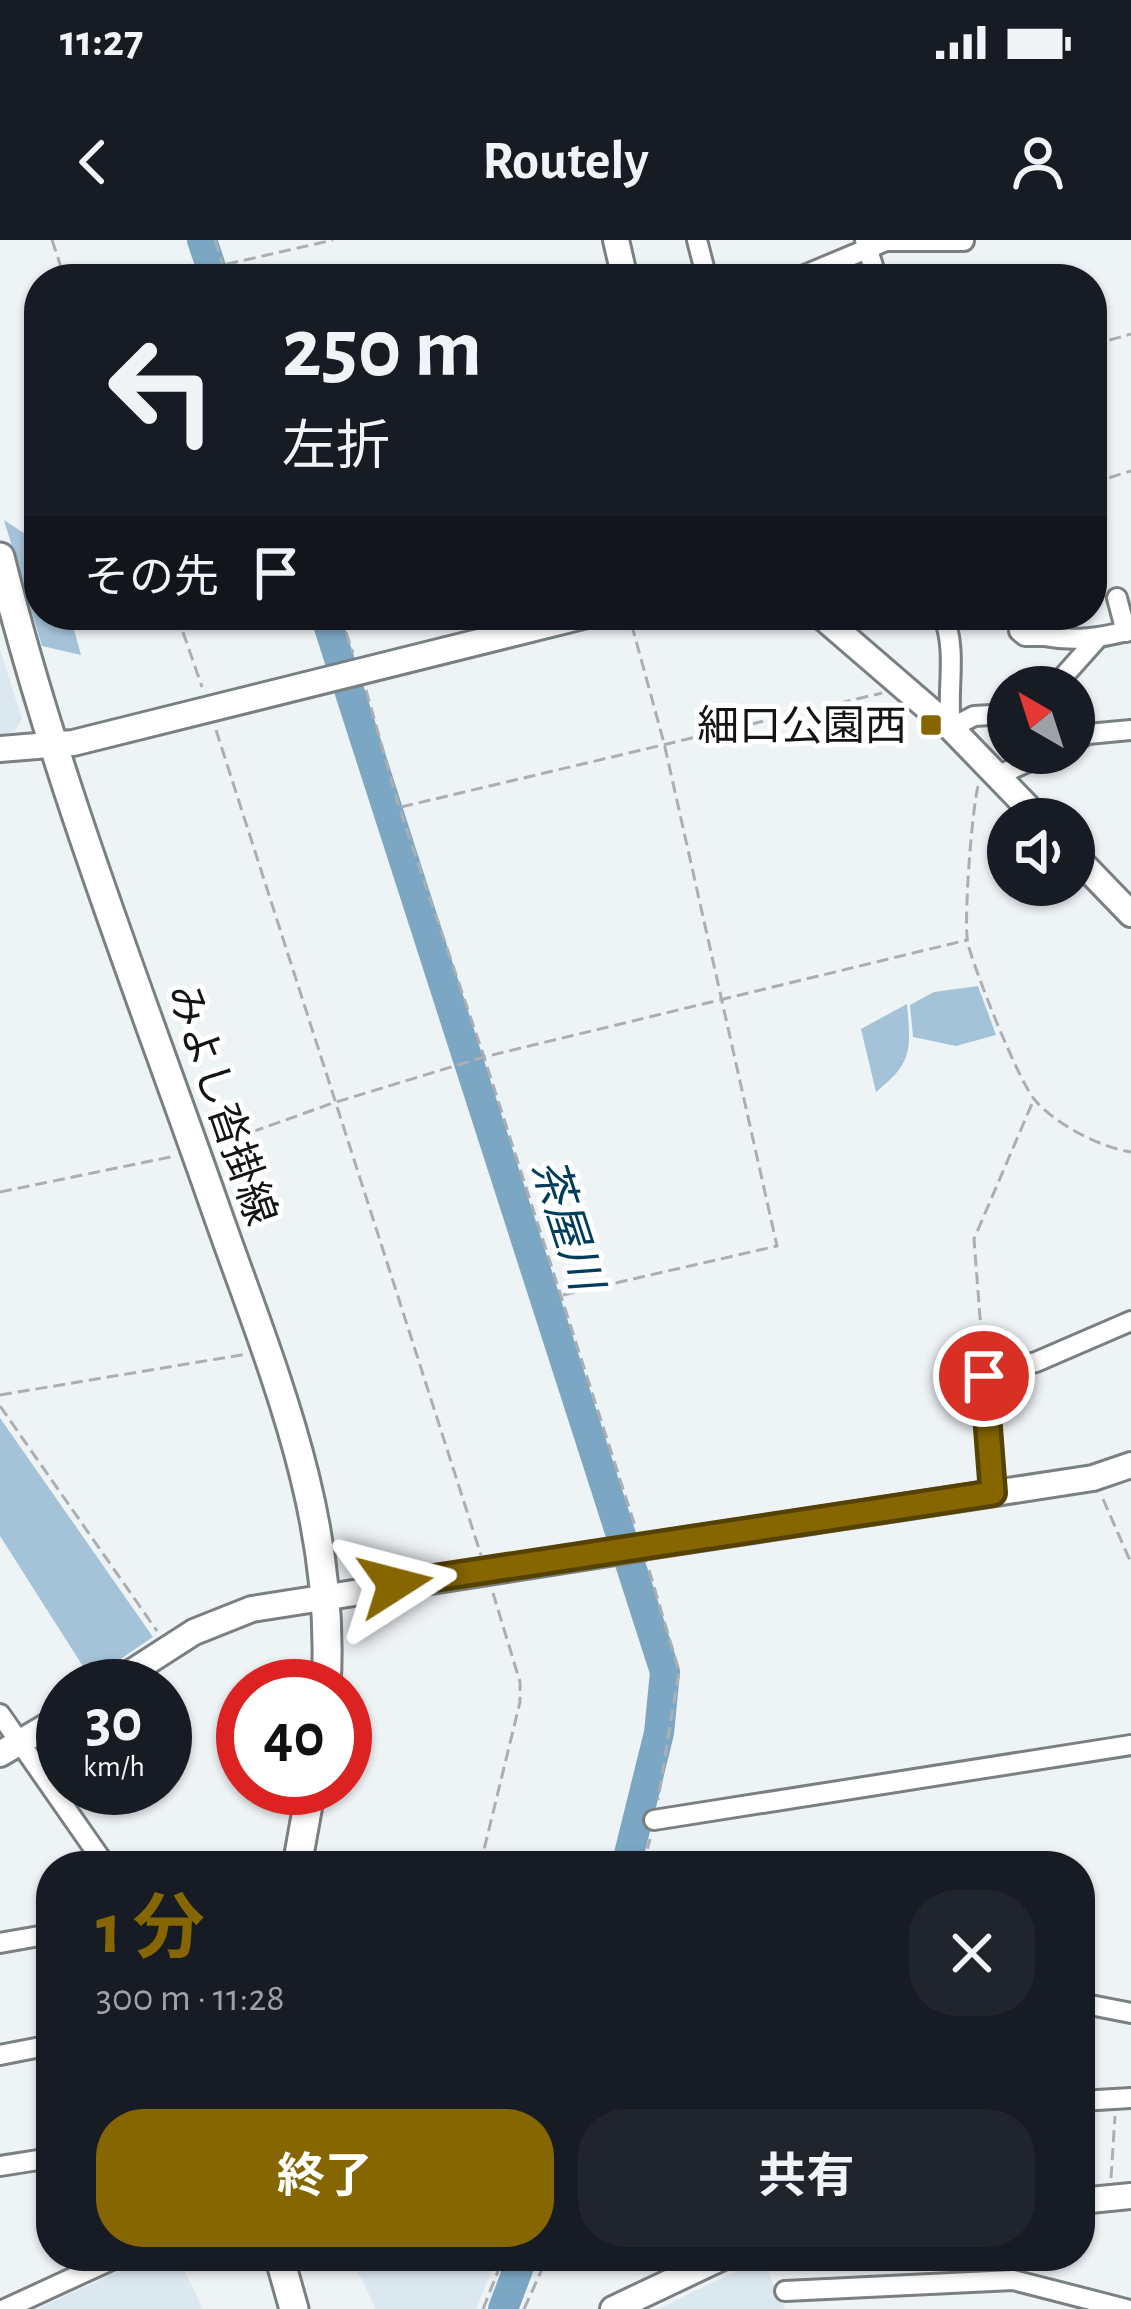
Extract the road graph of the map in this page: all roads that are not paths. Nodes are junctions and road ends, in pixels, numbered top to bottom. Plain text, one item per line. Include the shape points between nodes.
1 (964, 241) edge
2 (866, 244) edge
3 (825, 264) edge
4 (0, 557) edge
5 (1117, 598) dead end
6 (528, 630) edge
7 (837, 630) edge
8 (949, 630) edge
9 (1043, 630) edge
10 (1128, 631) edge
11 (1019, 632) dead end
12 (1044, 636) junction
13 (1096, 640) junction
14 (1073, 666) edge
15 (987, 715) edge
16 (951, 728) junction
17 (1131, 730) edge
18 (1095, 733) edge
19 (52, 744) junction
20 (0, 749) edge
21 (987, 764) edge
22 (997, 774) edge
23 (1019, 798) edge
24 (1095, 877) edge
25 (1131, 914) edge
26 (1131, 1322) edge
27 (1131, 1465) edge
28 (993, 1493) junction
29 (325, 1596) junction
30 (150, 1659) edge
31 (326, 1659) edge
32 (0, 1714) edge
33 (36, 1733) edge
34 (1131, 1745) edge
35 (9, 1749) edge
36 (306, 1815) edge
37 (654, 1820) road end
38 (94, 1851) edge
39 (300, 1851) edge
40 (36, 1937) edge
41 (0, 1943) edge
42 (1095, 2005) edge
43 (1131, 2013) edge
44 (36, 2048) edge
45 (0, 2055) edge
46 (36, 2160) edge
47 (0, 2166) edge
48 (87, 2271) edge
49 (283, 2271) edge
50 (694, 2271) edge
51 (785, 2291) dead end
52 (4, 2309) edge
53 (294, 2309) edge
54 (614, 2309) edge
55 (1126, 2309) edge

1 - 2 street
2 - 3 street
4 - 19 main road, みよし沓掛線
5 - 10 street
6 - 19 street
7 - 16 street
8 - 16 street
9 - 12 street
10 - 13 street
11 - 12 street
12 - 13 street
13 - 14 street
15 - 16 street
16 - 21 street
17 - 18 street
19 - 20 street
19 - 29 main road, みよし沓掛線 via 296,1432
22 - 23 street
24 - 25 street
26 - 28 street via 984,1376
27 - 28 street
28 - 29 street
29 - 30 street via 252,1609
29 - 31 main road, みよし沓掛線
32 - 35 street
33 - 35 street
34 - 37 street
35 - 38 street
36 - 39 main road
40 - 41 street
42 - 43 street
44 - 45 street
46 - 47 street
48 - 52 street
49 - 53 main road
50 - 54 street
51 - 55 street via 1013,2281

